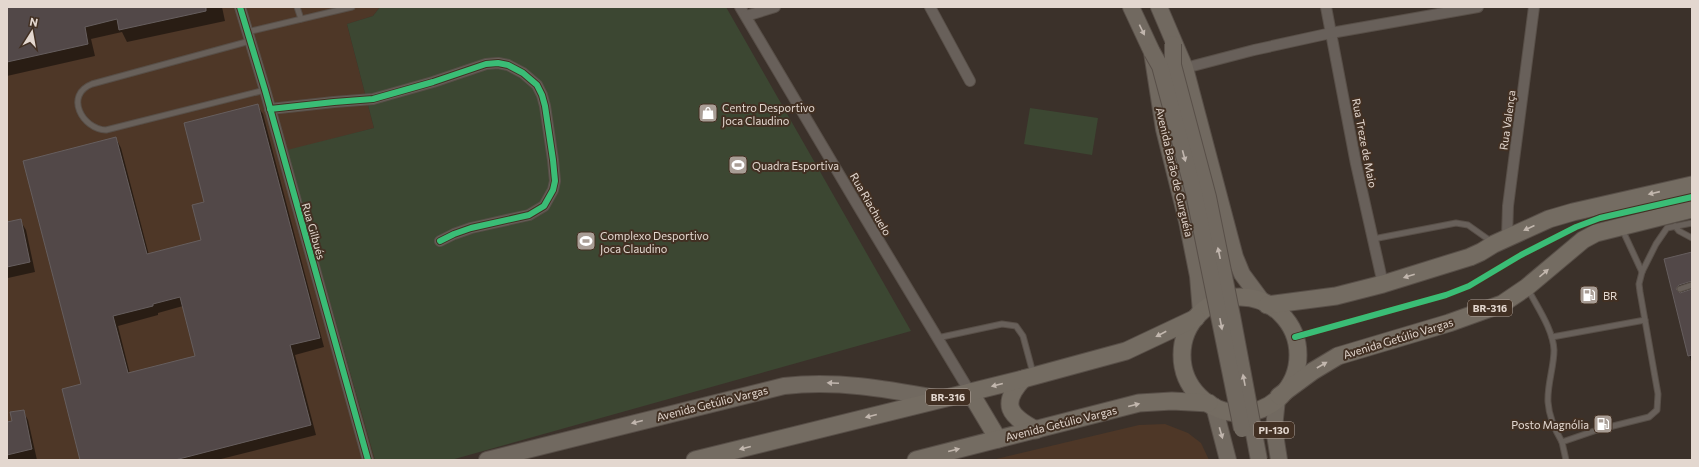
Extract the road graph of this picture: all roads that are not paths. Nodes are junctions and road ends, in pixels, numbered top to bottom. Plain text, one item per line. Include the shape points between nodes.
1 (240, 7) edge
2 (297, 7) edge
3 (352, 7) edge
4 (740, 7) edge
5 (775, 7) edge
6 (930, 7) edge
7 (1131, 7) edge
8 (1159, 7) edge
9 (1326, 7) edge
10 (1478, 7) edge
11 (1534, 7) edge
12 (746, 16) junction
13 (301, 20) junction
14 (1331, 33) junction
15 (249, 37) junction
16 (1173, 44) junction
17 (1152, 52) junction
18 (1185, 68) junction
19 (970, 81) dead end
20 (265, 90) junction
21 (270, 109) junction
22 (1692, 184) edge
23 (1692, 208) edge
24 (1668, 223) junction
25 (1692, 223) edge
26 (1621, 226) junction
27 (1692, 238) edge
28 (1373, 239) junction
29 (1501, 240) junction
30 (440, 242) dead end
31 (1642, 272) junction
32 (1383, 284) junction
33 (1692, 285) edge
34 (1527, 287) junction
35 (1680, 289) dead end
36 (1264, 303) junction
37 (1198, 315) junction
38 (1645, 320) junction
39 (937, 338) junction
40 (1552, 338) junction
41 (1028, 378) junction
42 (970, 392) junction
43 (1278, 398) junction
44 (940, 399) junction
45 (1211, 404) junction
46 (1036, 430) junction
47 (998, 439) junction
48 (1562, 442) junction
49 (368, 460) edge
50 (487, 460) edge
51 (695, 460) edge
52 (916, 460) edge
53 (1228, 460) edge
54 (1249, 460) edge
55 (1259, 460) edge
56 (1279, 460) edge
57 (1566, 460) edge

1 - 15 street, Rua Gilbués
2 - 13 lane
3 - 13 lane
4 - 12 street, Rua Riachuelo
5 - 12 street
6 - 19 street
7 -> 17 main road, Avenida Barão de Gurguéia
8 - 16 main road
9 - 14 street, Rua Treze de Maio
10 - 14 street
11 - 29 street, Rua Valença via 1508,206
12 - 39 street, Rua Riachuelo
13 - 15 lane
14 - 18 street
14 - 28 street, Rua Treze de Maio
15 - 20 street, Rua Gilbués
15 - 20 lane via 92,84 80,90 77,98 82,118 99,130 106,130
16 - 18 main road
55 -> 16 main road, bridge via 1208,197 1173,66
17 - 37 main road, Avenida Barão de Gurguéia via 1164,129 1198,276
17 -> 54 main road, bridge via 1160,66 1194,193
18 - 36 main road via 1235,256 1242,274
20 - 21 street, Rua Gilbués
21 - 30 street via 373,99 486,64 508,65 523,73 537,85 545,106 553,160 553,190 544,206 529,215 471,228
21 - 49 street, Rua Gilbués
22 -> 29 highway, Avenida Getúlio Vargas / BR-316 via 1549,219
23 - 24 highway, Avenida Getúlio Vargas / BR-316
24 - 25 lane
24 - 26 highway, Avenida Getúlio Vargas / BR-316
24 - 27 lane
24 - 31 lane
26 - 31 lane
34 -> 26 highway, Avenida Getúlio Vargas / BR-316 via 1583,240 1600,231
28 - 29 lane via 1456,223 1468,225
28 - 32 street, Rua Treze de Maio
29 -> 32 highway, Avenida Getúlio Vargas / BR-316 via 1482,252
31 - 38 lane via 1640,292
32 - 36 highway, Avenida Getúlio Vargas / BR-316 via 1336,296
33 - 35 lane
34 - 40 lane
43 -> 34 highway, Avenida Getúlio Vargas / BR-316 via 1313,371 1338,356 1482,312 1502,304
36 - 37 highway, Avenida Getúlio Vargas / BR-316 via 1251,298 1230,298 1210,305
36 - 43 highway, BR-316 via 1281,314 1293,332 1298,354 1290,384
37 -> 41 highway, Avenida Getúlio Vargas / BR-316 via 1126,351
37 - 45 highway, BR-316 via 1185,336 1182,355 1185,374 1194,390
38 - 40 lane
38 - 48 lane via 1658,394 1656,412 1643,419
39 - 41 lane via 1002,324 1016,326 1023,336
39 - 42 street, Rua Riachuelo
40 - 48 lane via 1554,350 1548,402 1554,428
41 -> 42 highway, Avenida Getúlio Vargas / BR-316
41 - 46 highway via 1012,393 1011,407 1019,421
42 - 44 highway, Avenida Getúlio Vargas / BR-316
42 - 47 highway
43 - 45 highway, Avenida Getúlio Vargas / BR-316 via 1262,408 1246,412 1229,411
43 - 56 main road, PI-130 via 1274,428
44 -> 50 main road, Avenida Getúlio Vargas via 852,385 820,383 784,386
44 -> 51 highway, Avenida Getúlio Vargas / BR-316
46 -> 45 highway, Avenida Getúlio Vargas / BR-316 via 1139,403 1172,401
45 -> 53 main road
46 - 47 highway, Avenida Getúlio Vargas / BR-316
52 -> 47 highway, Avenida Getúlio Vargas / BR-316
48 - 57 lane

